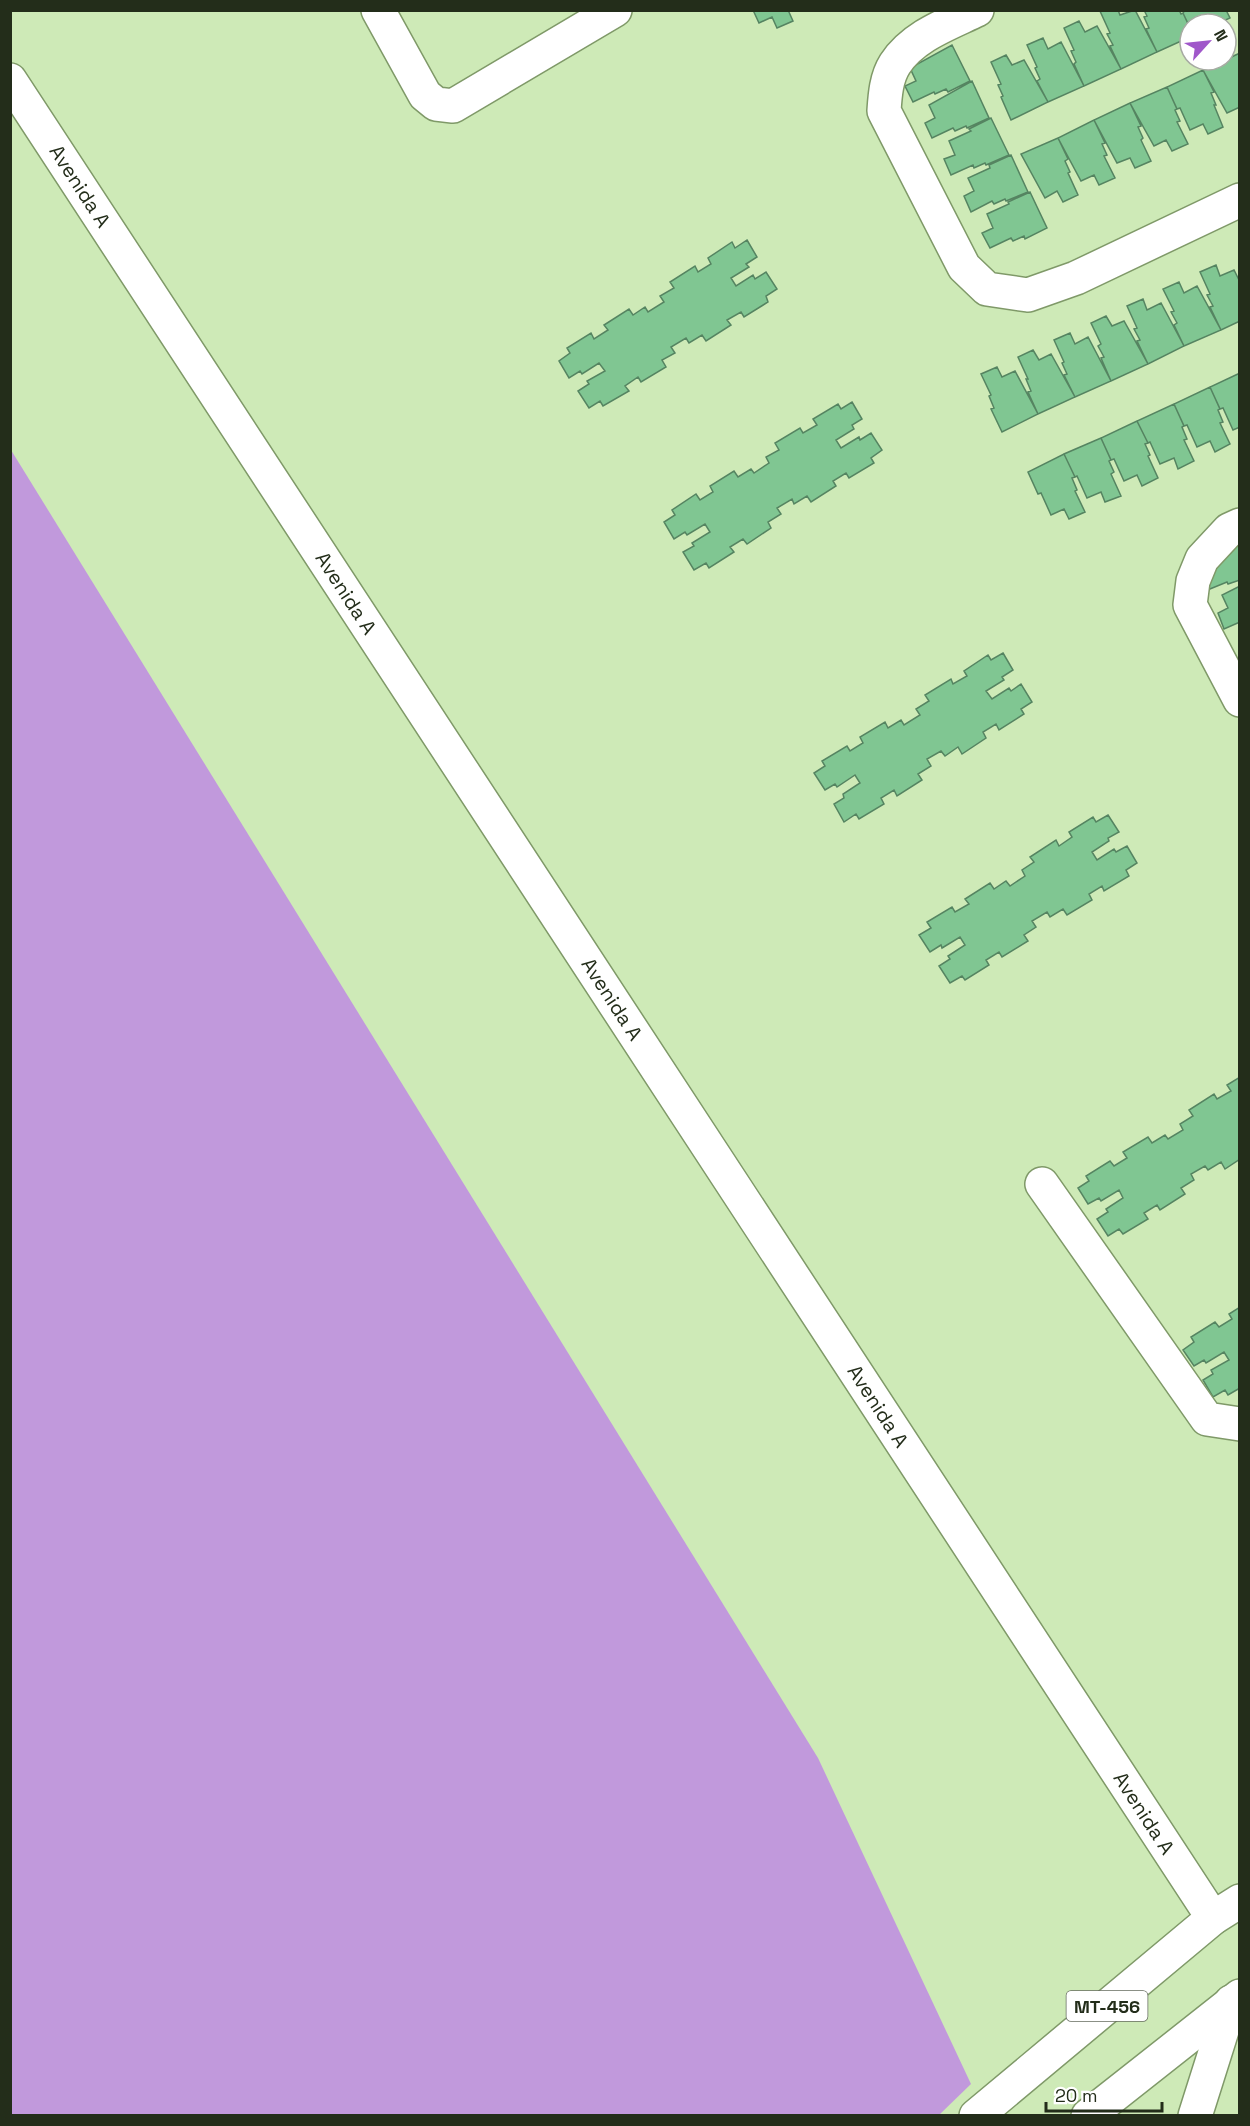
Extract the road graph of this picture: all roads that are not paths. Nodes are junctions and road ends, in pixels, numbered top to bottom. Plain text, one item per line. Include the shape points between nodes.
1 (378, 10) edge
2 (615, 10) edge
3 (977, 10) edge
4 (10, 81) edge
5 (1239, 200) edge
6 (1239, 525) edge
7 (1239, 700) edge
8 (1042, 1184) dead end
9 (1239, 1424) edge
10 (1239, 1900) edge
11 (1213, 1918) junction
12 (1235, 1999) edge
13 (976, 2115) edge
14 (1088, 2115) edge
15 (1195, 2115) edge

1 - 2 street via 425,95 436,104 453,106
3 - 5 street via 922,36 895,65 886,87 884,111 964,267 987,289 1028,295 1076,279
4 - 11 street, Avenida A
6 - 7 street via 1229,530 1202,559 1193,581 1190,605
8 - 9 street via 1207,1419
10 - 11 street, MT-456
11 - 13 street, MT-456
12 - 14 street
12 - 15 street

